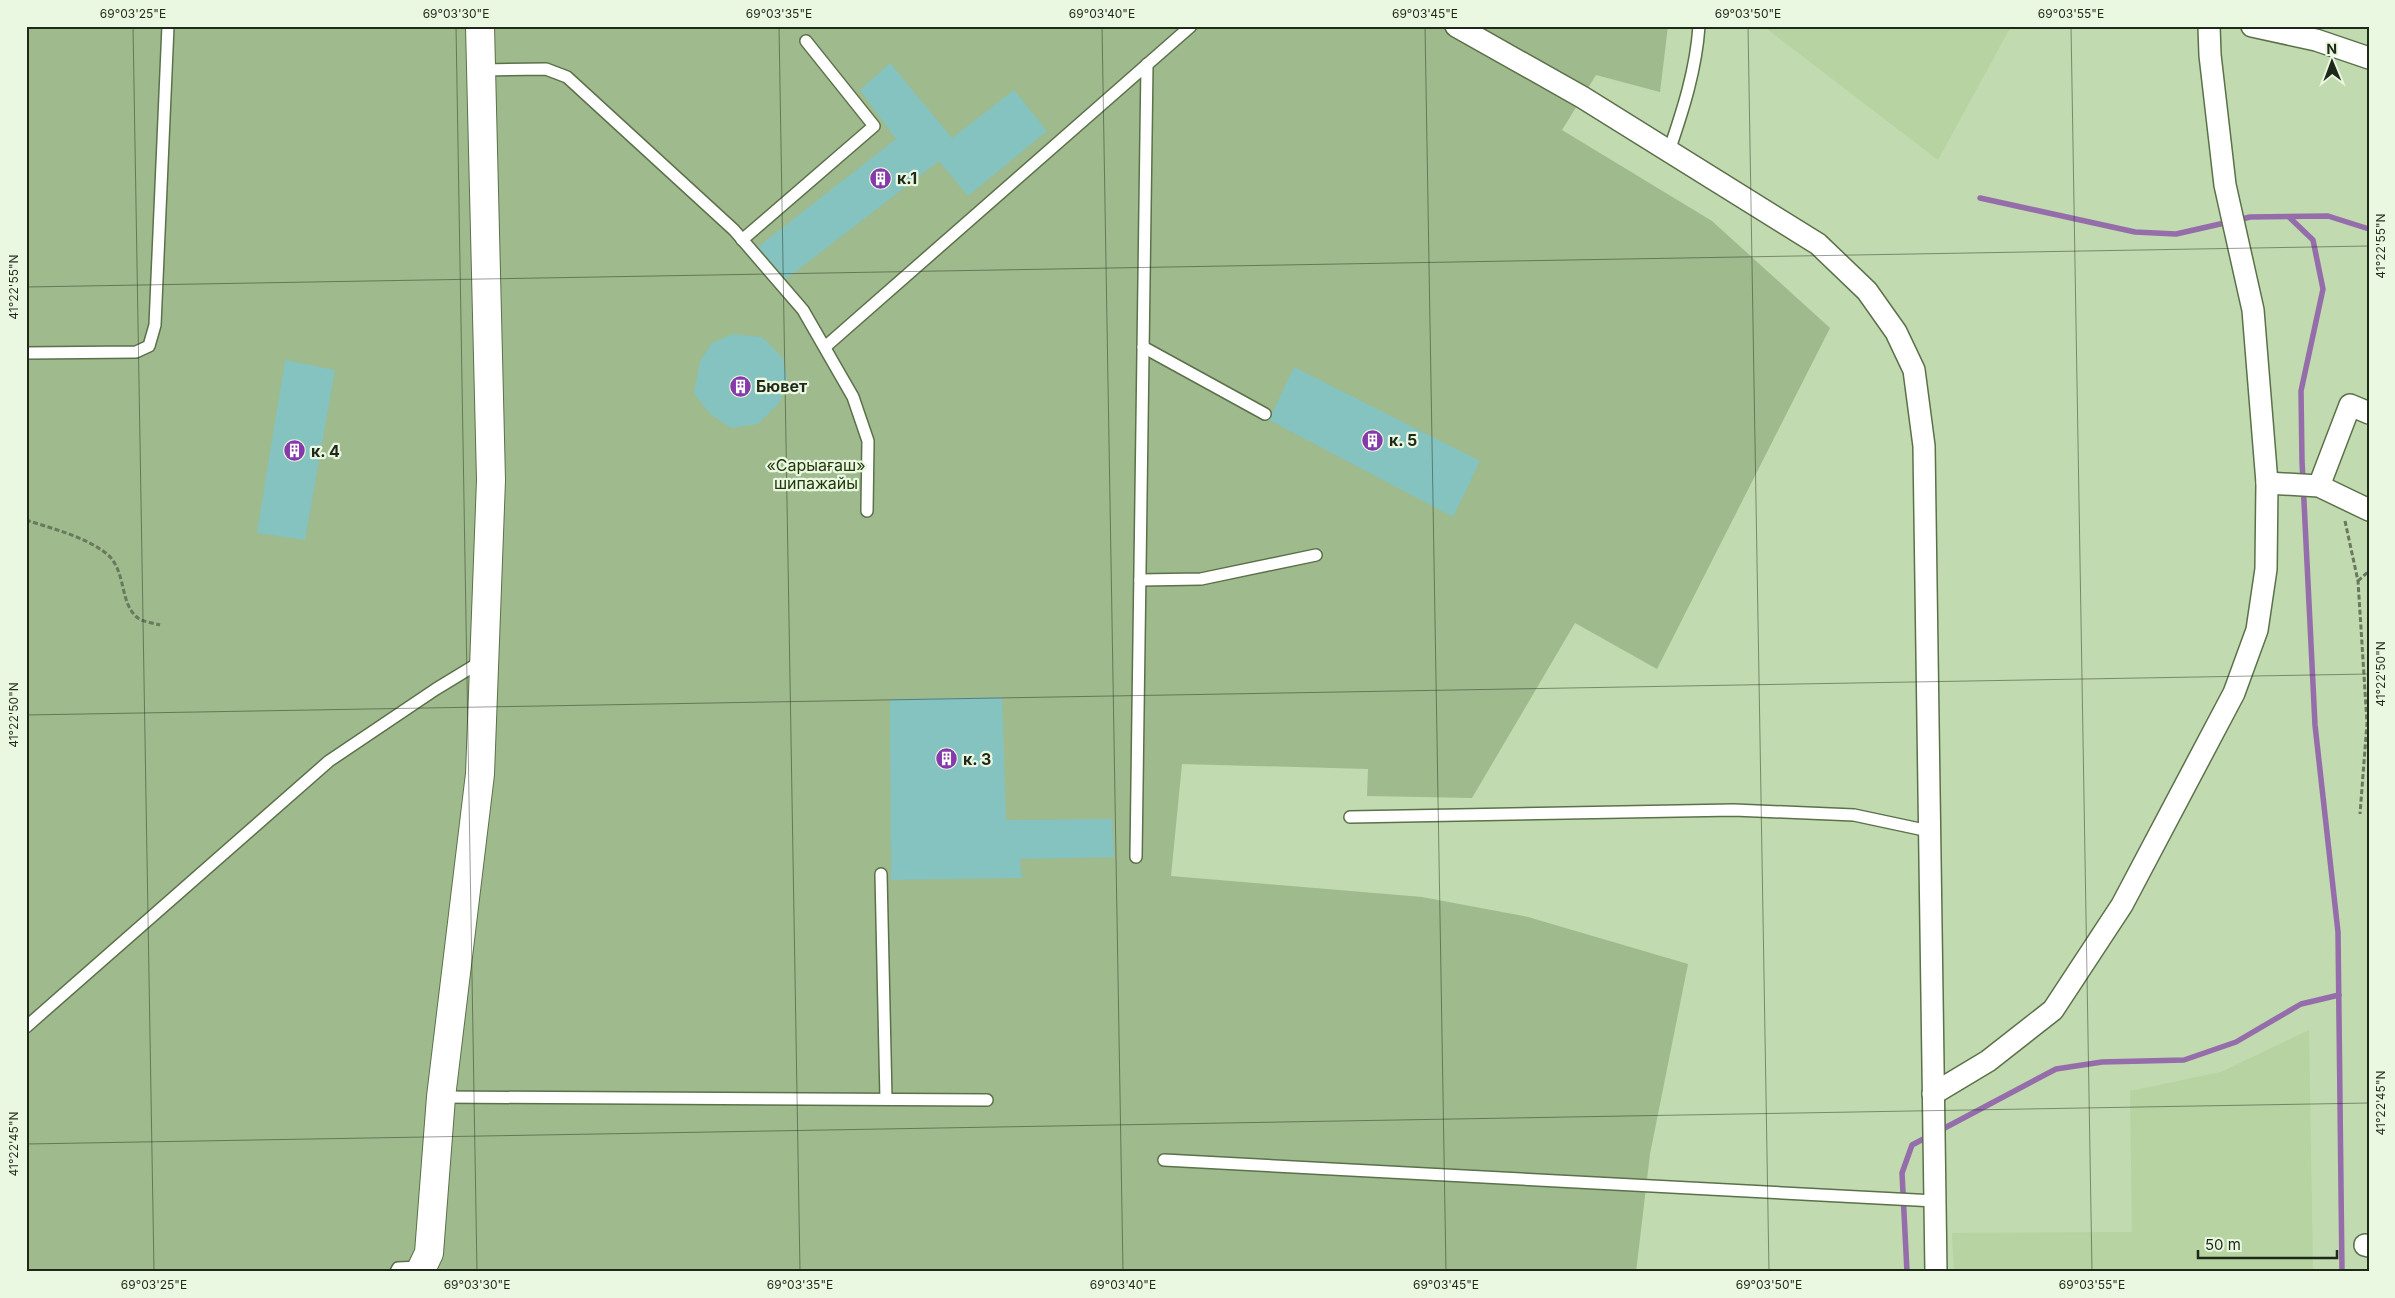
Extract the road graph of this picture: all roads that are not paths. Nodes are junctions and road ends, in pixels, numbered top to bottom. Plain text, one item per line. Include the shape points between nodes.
1 (168, 26) edge
2 (480, 26) edge
3 (1190, 26) edge
4 (1456, 26) edge
5 (1699, 26) edge
6 (2209, 26) edge
7 (2252, 26) edge
8 (806, 40) dead end
9 (2369, 58) edge
10 (1147, 64) junction
11 (481, 70) junction
12 (1669, 152) junction
13 (742, 240) junction
14 (825, 346) junction
15 (1143, 346) junction
16 (26, 353) edge
17 (1265, 414) dead end
18 (2369, 414) edge
19 (2267, 483) junction
20 (2319, 486) junction
21 (2369, 510) edge
22 (867, 511) dead end
23 (1316, 555) dead end
24 (1140, 580) junction
25 (485, 659) junction
26 (1350, 817) dead end
27 (1929, 830) junction
28 (1136, 857) dead end
29 (881, 874) dead end
30 (26, 1027) edge
31 (1933, 1094) junction
32 (441, 1097) junction
33 (886, 1100) junction
34 (987, 1100) dead end
35 (1164, 1160) dead end
36 (1935, 1201) junction
37 (412, 1270) edge
38 (1936, 1272) edge

1 - 16 lane via 155,324 149,346 136,352
2 - 11 main road
3 - 10 lane
4 - 12 street via 1582,97
5 - 12 lane via 1687,99
6 - 19 street via 2225,185 2253,310
7 - 9 street via 2316,40
8 - 13 lane via 874,126
10 - 14 lane
10 - 15 lane
11 - 13 lane via 546,69 566,77
11 - 25 main road via 490,480
12 - 27 street via 1818,244 1867,291 1896,332 1914,370 1924,446
13 - 14 lane via 803,310
14 - 22 lane via 854,397 868,441
15 - 17 lane
15 - 24 lane
18 - 20 street via 2350,405
19 - 20 street
19 - 31 street via 2266,569 2257,630 2234,693 2122,905 2052,1010 1988,1061
20 - 21 street
23 - 24 lane via 1201,579
24 - 28 lane
25 - 30 lane via 329,762
25 - 32 main road via 480,774
26 - 27 lane via 1734,810 1854,814
27 - 31 street
29 - 33 lane
31 - 36 street
32 - 33 lane
32 - 37 main road via 429,1254
33 - 34 lane
35 - 36 lane
36 - 38 street

